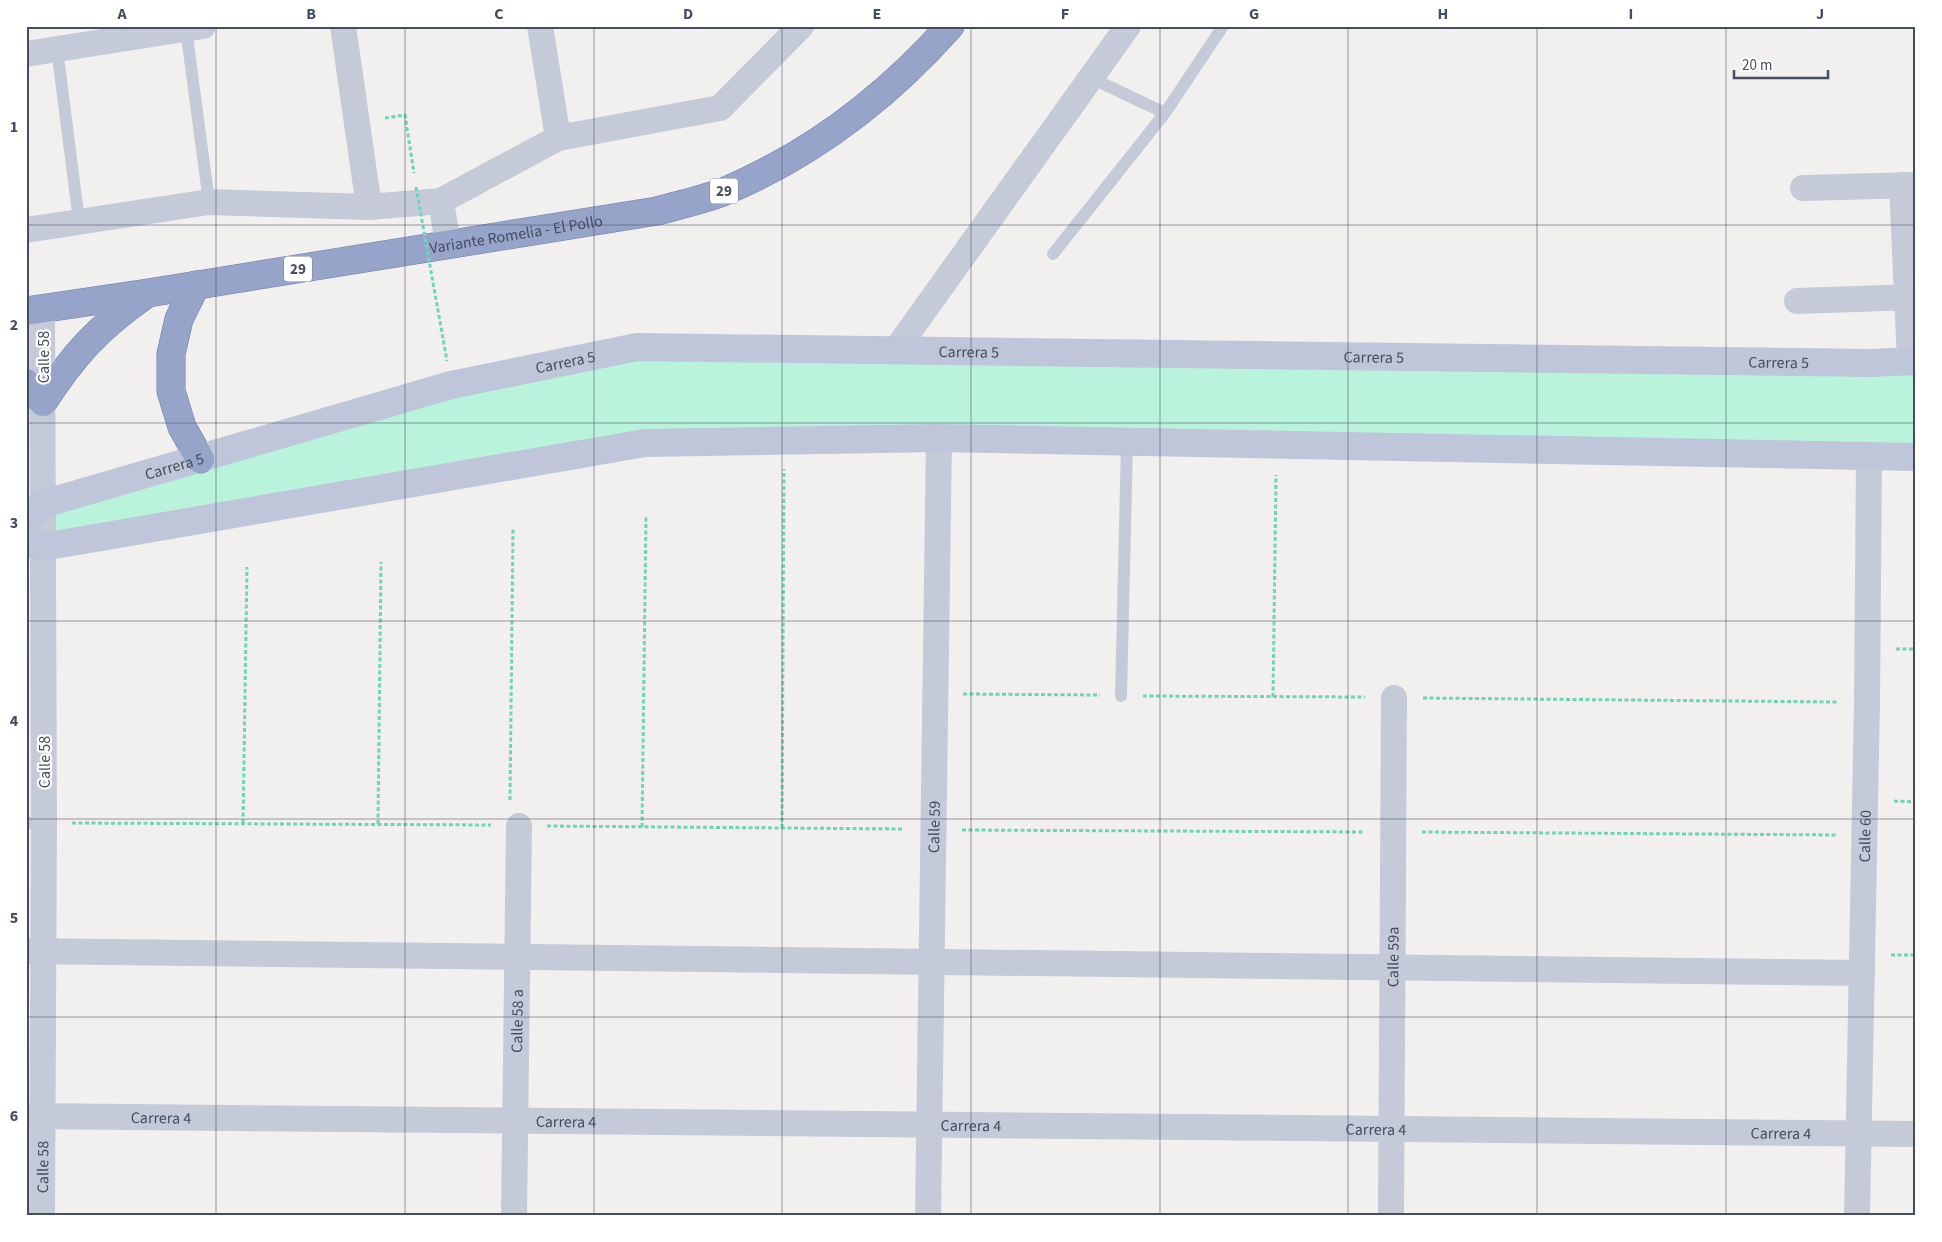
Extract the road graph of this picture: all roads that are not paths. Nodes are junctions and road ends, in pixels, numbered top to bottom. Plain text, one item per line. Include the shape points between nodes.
1 (343, 26) edge
2 (540, 26) edge
3 (802, 26) edge
4 (950, 26) edge
5 (1128, 26) edge
6 (1223, 26) edge
7 (194, 28) edge
8 (57, 49) junction
9 (26, 54) edge
10 (1091, 78) junction
11 (1165, 113) junction
12 (558, 138) junction
13 (1909, 185) edge
14 (1803, 188) dead end
15 (441, 201) junction
16 (209, 202) junction
17 (369, 207) junction
18 (79, 221) junction
19 (26, 230) edge
20 (448, 244) junction
21 (1053, 254) dead end
22 (196, 285) junction
23 (148, 293) junction
24 (1911, 297) edge
25 (1797, 302) dead end
26 (34, 309) edge
27 (895, 351) junction
28 (1913, 361) edge
29 (35, 393) edge
30 (938, 438) junction
31 (1127, 442) junction
32 (1869, 457) junction
33 (1916, 457) edge
34 (200, 459) junction
35 (35, 512) edge
36 (35, 544) edge
37 (35, 686) edge
38 (1122, 696) dead end
39 (1394, 698) dead end
40 (514, 816) road end
41 (35, 823) edge
42 (35, 951) edge
43 (518, 957) junction
44 (932, 962) junction
45 (1393, 968) junction
46 (1862, 973) junction
47 (34, 1116) edge
48 (516, 1120) junction
49 (930, 1124) junction
50 (1391, 1128) junction
51 (1859, 1133) junction
52 (1916, 1134) edge
53 (42, 1216) edge
54 (514, 1216) edge
55 (928, 1216) edge
56 (1390, 1216) edge
57 (1858, 1216) edge

1 - 17 street
2 - 12 street
3 - 12 street via 720,108
4 - 20 highway, Variante Romelia - El Pollo / 29 via 927,52 874,100 829,135 780,164 722,192 657,211
5 - 10 street
6 - 11 lane
7 - 8 street
7 - 16 lane
8 - 9 street
8 - 18 lane
10 - 11 lane
10 - 27 street
11 - 21 lane
12 - 15 street
13 - 14 street
13 - 24 street
15 - 17 street
15 - 20 street
16 - 17 street
16 - 18 street
18 - 19 street
20 - 22 highway, Variante Romelia - El Pollo / 29
22 - 23 highway, Variante Romelia - El Pollo / 29
22 - 34 highway via 179,318 171,354 171,392 182,427
23 - 26 highway, Variante Romelia - El Pollo / 29
23 - 29 highway via 116,315 64,370
24 - 25 street
24 - 28 street
26 - 29 street, Calle 58
27 - 28 main road, Carrera 5
27 - 34 main road, Carrera 5 via 637,347 451,385
29 - 35 street, Calle 58
30 - 31 main road
30 - 36 main road via 644,443
30 - 44 street, Calle 59
31 - 32 main road
31 - 38 lane
32 - 33 main road
32 - 46 street, Calle 60
34 - 35 main road, Carrera 5
35 - 36 street, Calle 58
36 - 37 street, Calle 58
37 - 41 street, Calle 58
39 - 45 street, Calle 59a
40 - 43 street, Calle 58 a
41 - 42 street, Calle 58
42 - 43 street
42 - 47 street, Calle 58
43 - 44 street
43 - 48 street, Calle 58 a
44 - 45 street
44 - 49 street, Calle 59
45 - 46 street
45 - 50 street, Calle 59a
46 - 51 street, Calle 60
47 - 48 street, Carrera 4
47 - 53 street, Calle 58
48 - 49 street, Carrera 4
48 - 54 street, Calle 58 a
49 - 50 street, Carrera 4
49 - 55 street, Calle 59
50 - 51 street, Carrera 4
50 - 56 street, Calle 59a
51 - 52 street, Carrera 4
51 - 57 street, Calle 60

